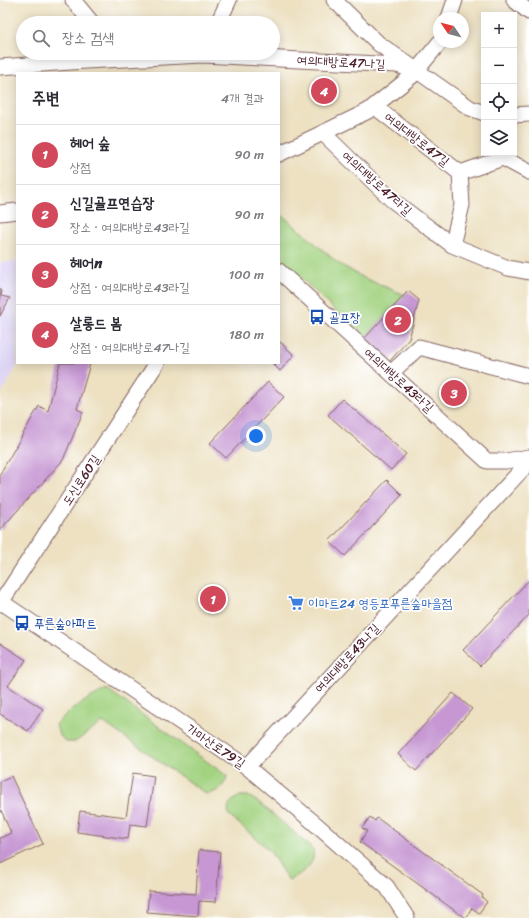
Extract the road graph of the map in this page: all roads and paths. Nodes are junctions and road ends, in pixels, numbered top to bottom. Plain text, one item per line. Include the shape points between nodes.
1 (73, 0) edge
2 (229, 0) edge
3 (334, 0) edge
4 (455, 0) edge
5 (514, 0) edge
6 (451, 12) edge
7 (529, 12) edge
8 (86, 16) edge
9 (221, 16) edge
10 (435, 48) edge
11 (280, 58) edge
12 (75, 60) edge
13 (0, 68) edge
14 (417, 71) junction
15 (374, 106) junction
16 (481, 112) edge
17 (529, 114) edge
18 (517, 115) edge
19 (323, 133) junction
20 (280, 154) edge
21 (529, 172) edge
22 (460, 173) junction
23 (16, 211) edge
24 (0, 213) edge
25 (452, 244) junction
26 (280, 272) edge
27 (529, 272) edge
28 (156, 364) edge
29 (391, 373) junction
30 (529, 376) edge
31 (529, 457) edge
32 (529, 462) edge
33 (1, 601) edge
34 (247, 767) junction
35 (407, 918) edge

1 - 8 street
2 - 9 street
3 - 14 street via 380,44
4 - 6 street
5 - 7 street
10 - 14 street, 여의대방로47길
11 - 14 street, 여의대방로47나길 via 397,65
12 - 13 street, 여의대방로47나길
14 - 15 street, 여의대방로47길
14 - 16 street via 470,108
15 - 19 street, 여의대방로47길
15 - 22 street, 여의대방로47길
17 - 18 street
19 - 20 street, 여의대방로47길
19 - 25 street, 여의대방로47라길 via 392,200
21 - 22 street via 503,158
22 - 25 street via 462,205
23 - 24 street
25 - 27 street, 여의대방로47라길 via 508,268
26 - 29 street, 여의대방로43라길
28 - 33 street, 도신로60길
29 - 30 street via 420,347
29 - 31 street, 여의대방로43라길 via 487,461
32 - 34 street, 여의대방로43나길
33 - 34 street, 가마산로79길
34 - 35 street, 가마산로79길 via 386,888

